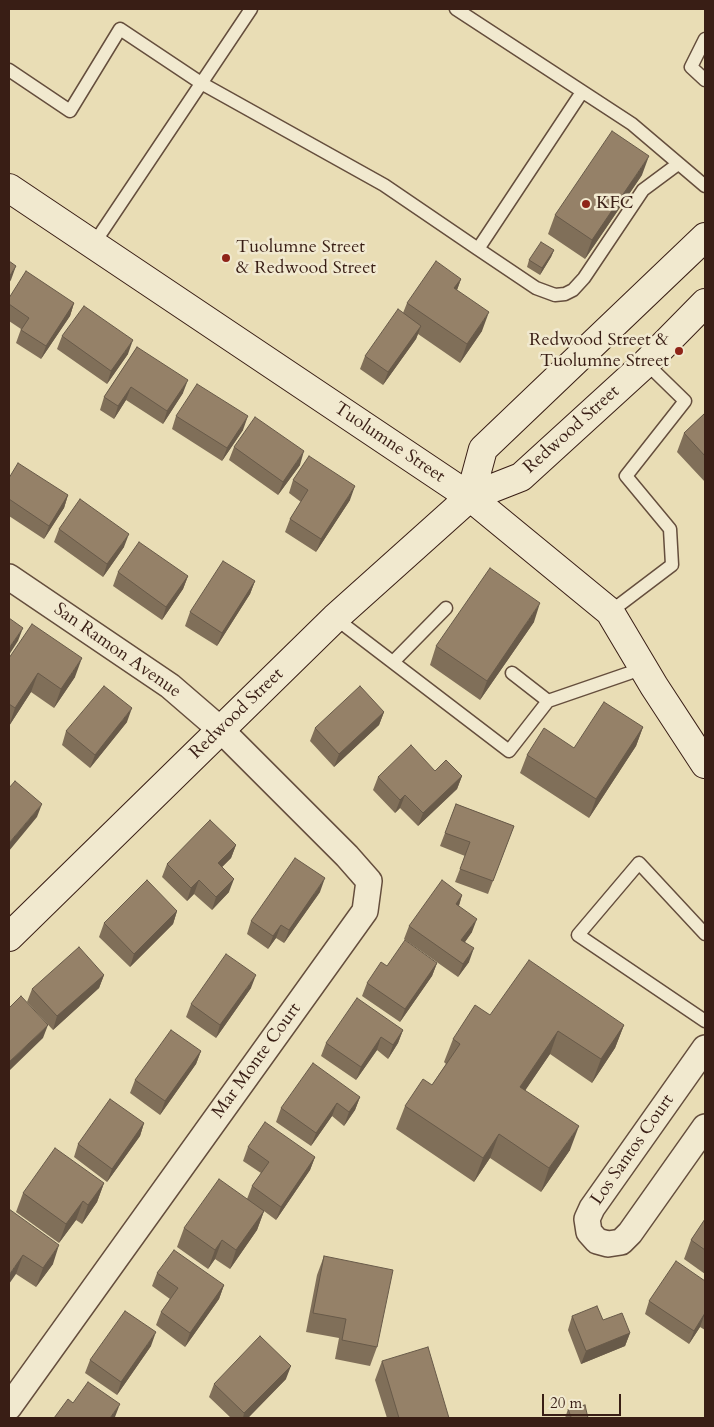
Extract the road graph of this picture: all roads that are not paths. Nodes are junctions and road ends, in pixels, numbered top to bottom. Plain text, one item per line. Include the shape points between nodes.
1 (251, 9) edge
2 (456, 9) edge
3 (705, 39) edge
4 (9, 70) edge
5 (705, 80) edge
6 (201, 83) junction
7 (582, 92) junction
8 (678, 164) junction
9 (705, 186) edge
10 (9, 188) edge
11 (705, 237) edge
12 (93, 245) junction
13 (478, 249) junction
14 (702, 314) edge
15 (646, 363) junction
16 (470, 497) junction
17 (9, 577) edge
18 (446, 608) dead end
19 (610, 612) junction
20 (336, 618) junction
21 (393, 662) junction
22 (644, 668) junction
23 (512, 673) dead end
24 (548, 701) junction
25 (221, 730) junction
26 (705, 764) edge
27 (705, 934) edge
28 (9, 936) edge
29 (705, 1021) edge
30 (705, 1048) edge
31 (705, 1127) edge
32 (9, 1407) edge

1 - 6 lane
2 - 7 lane
3 - 5 lane via 692,67
4 - 6 lane via 70,111 120,29
6 - 12 lane
6 - 13 lane via 384,185
7 - 8 lane via 632,124
7 - 13 lane
8 - 9 lane
8 - 13 lane via 644,190 584,278 565,294 556,295 536,288
10 - 12 main road, Tuolumne Street
11 - 16 main road via 482,449
12 - 16 main road, Tuolumne Street
14 - 15 main road, Redwood Street
15 - 16 main road, Redwood Street via 522,477
15 - 19 lane via 685,401 626,476 670,530 672,565
16 - 19 main road, Tuolumne Street
16 - 20 main road, Redwood Street
17 - 25 street, San Ramon Avenue via 170,686
18 - 21 lane
19 - 22 main road, Tuolumne Street
20 - 21 lane
20 - 25 main road, Redwood Street
21 - 24 lane via 509,751
22 - 24 lane
22 - 26 main road, Tuolumne Street
23 - 24 lane
25 - 28 main road, Redwood Street
25 - 32 street, Mar Monte Court via 369,881 365,911
27 - 29 lane via 639,863 578,935
30 - 31 street, Los Santos Court via 592,1208 587,1219 589,1232 597,1241 608,1244 621,1242 630,1233

